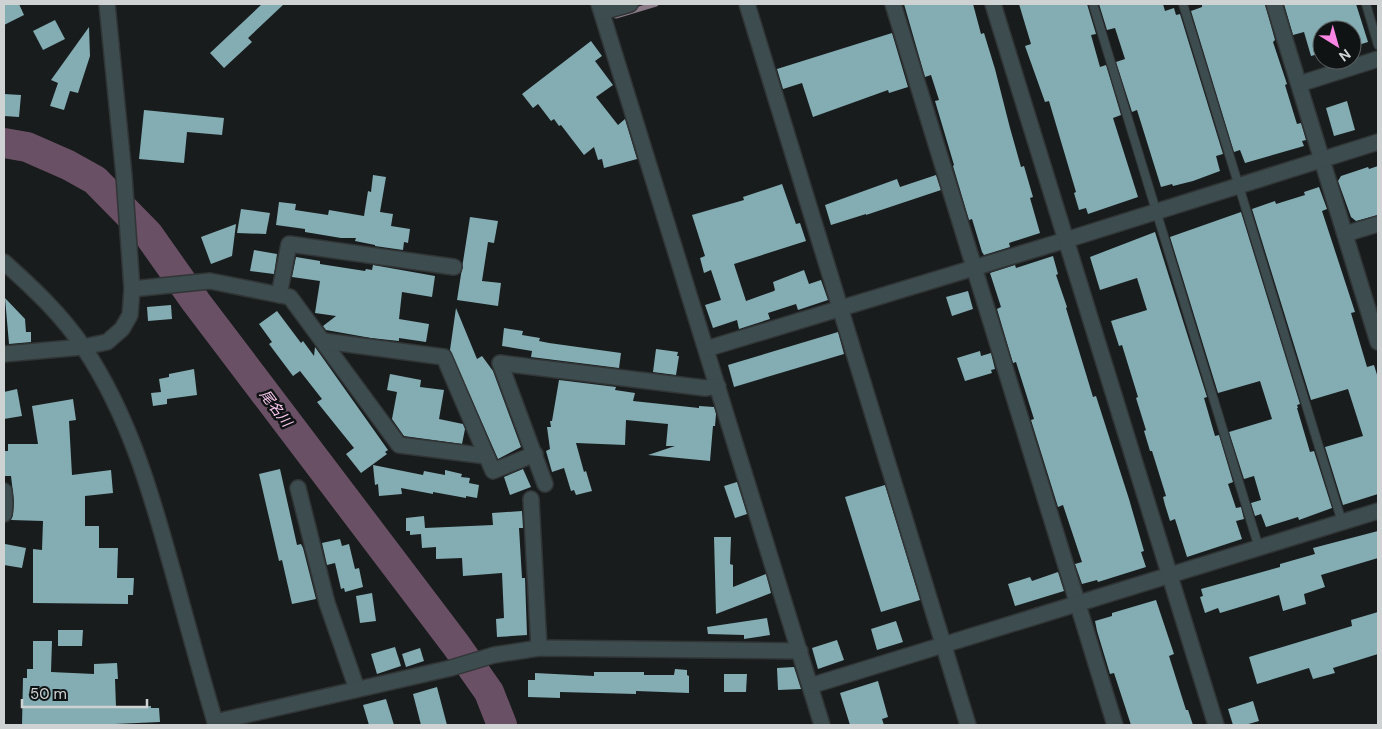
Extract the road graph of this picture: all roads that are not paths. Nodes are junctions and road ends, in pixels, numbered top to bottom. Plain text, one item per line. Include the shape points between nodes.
1 (107, 4) edge
2 (630, 4) edge
3 (747, 4) edge
4 (892, 4) edge
5 (993, 4) edge
6 (1093, 4) edge
7 (1183, 4) edge
8 (1274, 4) edge
9 (1366, 4) edge
10 (601, 8) edge
11 (1378, 44) edge
12 (1378, 59) edge
13 (1299, 84) junction
14 (1378, 142) edge
15 (1322, 160) junction
16 (1238, 186) junction
17 (1156, 212) junction
18 (1378, 224) edge
19 (1345, 234) junction
20 (1066, 240) junction
21 (4, 262) edge
22 (454, 268) dead end
23 (974, 268) junction
24 (132, 289) junction
25 (279, 295) junction
26 (840, 308) junction
27 (324, 342) junction
28 (1378, 342) edge
29 (83, 346) junction
30 (706, 348) junction
31 (4, 354) edge
32 (718, 386) junction
33 (535, 454) junction
34 (486, 456) junction
35 (545, 484) dead end
36 (298, 488) dead end
37 (4, 491) edge
38 (531, 499) dead end
39 (1378, 511) edge
40 (4, 514) edge
41 (1342, 522) junction
42 (1258, 548) junction
43 (1171, 575) junction
44 (1078, 604) junction
45 (943, 645) junction
46 (539, 648) junction
47 (800, 651) junction
48 (810, 686) junction
49 (357, 689) junction
50 (215, 724) edge
51 (822, 725) edge
52 (968, 725) edge
53 (1115, 725) edge
54 (1216, 725) edge

1 - 24 street
2 - 10 street
3 - 26 street
4 - 23 street
5 - 20 street
6 - 17 lane
7 - 16 lane
8 - 13 street
9 - 11 lane
10 - 30 street
12 - 13 street
13 - 15 street
14 - 15 street
15 - 16 street
15 - 19 street
16 - 17 street
16 - 41 lane
17 - 20 street
17 - 42 lane
18 - 19 street
19 - 28 street
20 - 23 street
20 - 43 street
21 - 29 street via 47,302
22 - 25 street via 289,244
23 - 26 street
23 - 44 street
24 - 25 street via 210,281
24 - 29 street via 130,315 122,328 107,342
25 - 27 street via 290,297
26 - 30 street
26 - 45 street
27 - 34 street via 399,445
27 - 34 street via 444,357
29 - 31 street
29 - 50 street via 125,423 143,469
30 - 32 street
32 - 33 street via 705,388 500,363
32 - 47 street
33 - 34 street via 493,471
33 - 35 street
36 - 49 street via 327,603
37 - 40 street
38 - 46 street
39 - 41 street
41 - 42 street
42 - 43 street
43 - 44 street
43 - 54 street
44 - 45 street
44 - 53 street
45 - 48 street
45 - 52 street
46 - 47 street
46 - 49 street via 494,654 451,668
47 - 48 street
48 - 51 street
49 - 50 street

